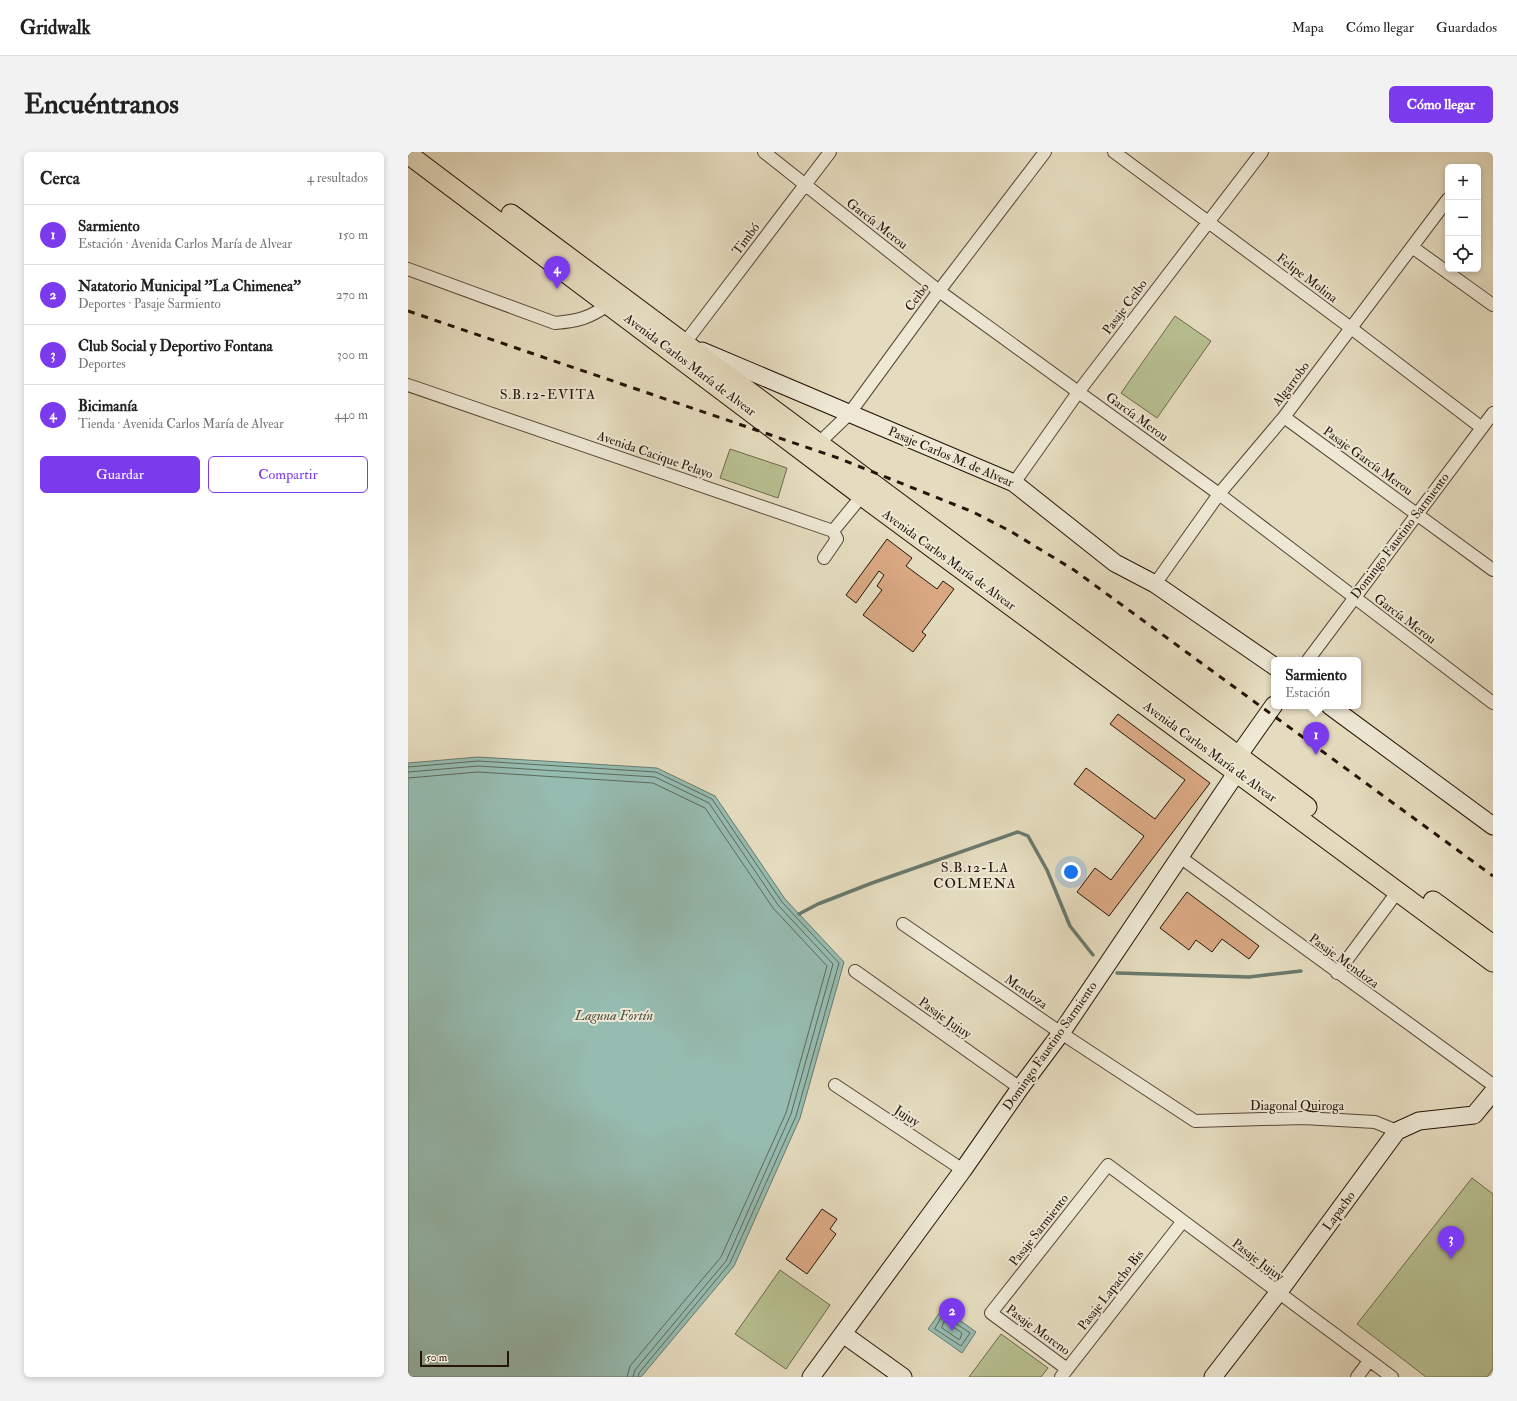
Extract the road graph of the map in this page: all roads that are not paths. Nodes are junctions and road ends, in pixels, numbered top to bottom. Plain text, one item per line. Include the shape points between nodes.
1 (428, 152) edge
2 (764, 152) edge
3 (830, 152) edge
4 (1045, 152) edge
5 (1114, 152) edge
6 (1262, 152) edge
7 (408, 154) edge
8 (805, 184) junction
9 (1447, 200) edge
10 (1208, 222) junction
11 (1412, 247) junction
12 (408, 269) edge
13 (939, 291) junction
14 (609, 304) junction
15 (1493, 305) edge
16 (1351, 328) junction
17 (680, 349) junction
18 (408, 385) edge
19 (1078, 391) junction
20 (1493, 413) edge
21 (849, 414) junction
22 (1284, 417) junction
23 (1482, 428) junction
24 (817, 451) junction
25 (1014, 483) junction
26 (867, 489) junction
27 (1219, 494) junction
28 (1417, 514) junction
29 (834, 531) junction
30 (824, 558) dead end
31 (1493, 570) edge
32 (1155, 584) junction
33 (1353, 598) junction
34 (1310, 657) edge
35 (1271, 664) edge
36 (1493, 703) edge
37 (1272, 709) edge
38 (1334, 709) edge
39 (1238, 764) junction
40 (1493, 826) edge
41 (1180, 857) junction
42 (1398, 891) junction
43 (903, 924) dead end
44 (1493, 945) edge
45 (1493, 962) edge
46 (855, 971) dead end
47 (1337, 973) junction
48 (1061, 1033) junction
49 (835, 1085) dead end
50 (1493, 1085) edge
51 (1020, 1088) junction
52 (1493, 1092) edge
53 (1195, 1121) joint
54 (1397, 1131) junction
55 (1108, 1165) joint
56 (963, 1170) junction
57 (1183, 1221) junction
58 (1278, 1293) junction
59 (991, 1313) joint
60 (843, 1334) junction
61 (1369, 1360) junction
62 (1064, 1373) edge
63 (811, 1377) edge
64 (903, 1377) edge
65 (1213, 1377) edge
66 (1357, 1377) edge
67 (1392, 1377) edge

1 - 17 main road, Avenida Carlos María de Alvear
2 - 8 street, García Merou
3 - 8 street, Timbó
4 - 13 street, Ceibo
5 - 10 street, Felipe Molina
6 - 10 street, Pasaje Ceibo
7 - 14 main road, Avenida Carlos María de Alvear
8 - 13 street, García Merou
8 - 17 street, Timbó
9 - 11 street, Algarrobo
10 - 16 street, Felipe Molina
10 - 19 street, Pasaje Ceibo
11 - 15 street
11 - 16 street, Algarrobo
12 - 14 street via 555,323 572,322 592,316
13 - 19 street, García Merou
13 - 21 street, Ceibo
14 - 17 main road, Avenida Carlos María de Alvear
16 - 22 street, Algarrobo
16 - 23 street, Felipe Molina
17 - 21 street, Pasaje Carlos M. de Alvear
17 - 24 main road, Avenida Carlos María de Alvear
18 - 29 street, Avenida Cacique Pelayo
19 - 25 street, Pasaje Ceibo
19 - 27 street, García Merou
20 - 23 street, Domingo Faustino Sarmiento
21 - 24 street, Ceibo
21 - 25 street, Pasaje Carlos M. de Alvear
22 - 27 street, Algarrobo
22 - 28 street, Pasaje García Merou
23 - 28 street, Domingo Faustino Sarmiento
24 - 26 main road, Avenida Carlos María de Alvear
25 - 32 street, Pasaje Carlos M. de Alvear via 1115,563
26 - 29 street
26 - 39 main road, Avenida Carlos María de Alvear
27 - 32 street, Algarrobo
27 - 33 street, García Merou
28 - 31 street, Pasaje García Merou
28 - 33 street, Domingo Faustino Sarmiento
29 - 30 street via 837,539
32 - 35 street, Pasaje Carlos M. de Alvear
33 - 34 street, Domingo Faustino Sarmiento
33 - 36 street, García Merou
37 - 39 street, Domingo Faustino Sarmiento
38 - 40 street
39 - 41 street, Domingo Faustino Sarmiento
39 - 42 main road, Avenida Carlos María de Alvear
39 - 44 main road, Avenida Carlos María de Alvear
41 - 47 street, Pasaje Mendoza
41 - 48 street, Domingo Faustino Sarmiento
42 - 45 main road, Avenida Carlos María de Alvear
42 - 47 street
43 - 48 street, Mendoza
46 - 51 street, Pasaje Jujuy
47 - 50 street, Pasaje Mendoza
48 - 51 street, Domingo Faustino Sarmiento
48 - 53 street, Mendoza
49 - 56 street, Jujuy
51 - 56 street, Domingo Faustino Sarmiento
52 - 54 street, Lapacho via 1474,1115 1419,1121
53 - 54 street, Diagonal Quiroga via 1303,1118 1375,1122
54 - 58 street, Lapacho
55 - 57 street, Pasaje Jujuy
55 - 59 street, Pasaje Sarmiento
56 - 60 street, Domingo Faustino Sarmiento
57 - 58 street, Pasaje Jujuy
57 - 62 street, Pasaje Lapacho Bis
58 - 61 street, Pasaje Jujuy
58 - 65 street, Lapacho
59 - 62 street, Pasaje Moreno
60 - 63 street, Domingo Faustino Sarmiento
60 - 64 street
61 - 66 street
61 - 67 street, Pasaje Jujuy

